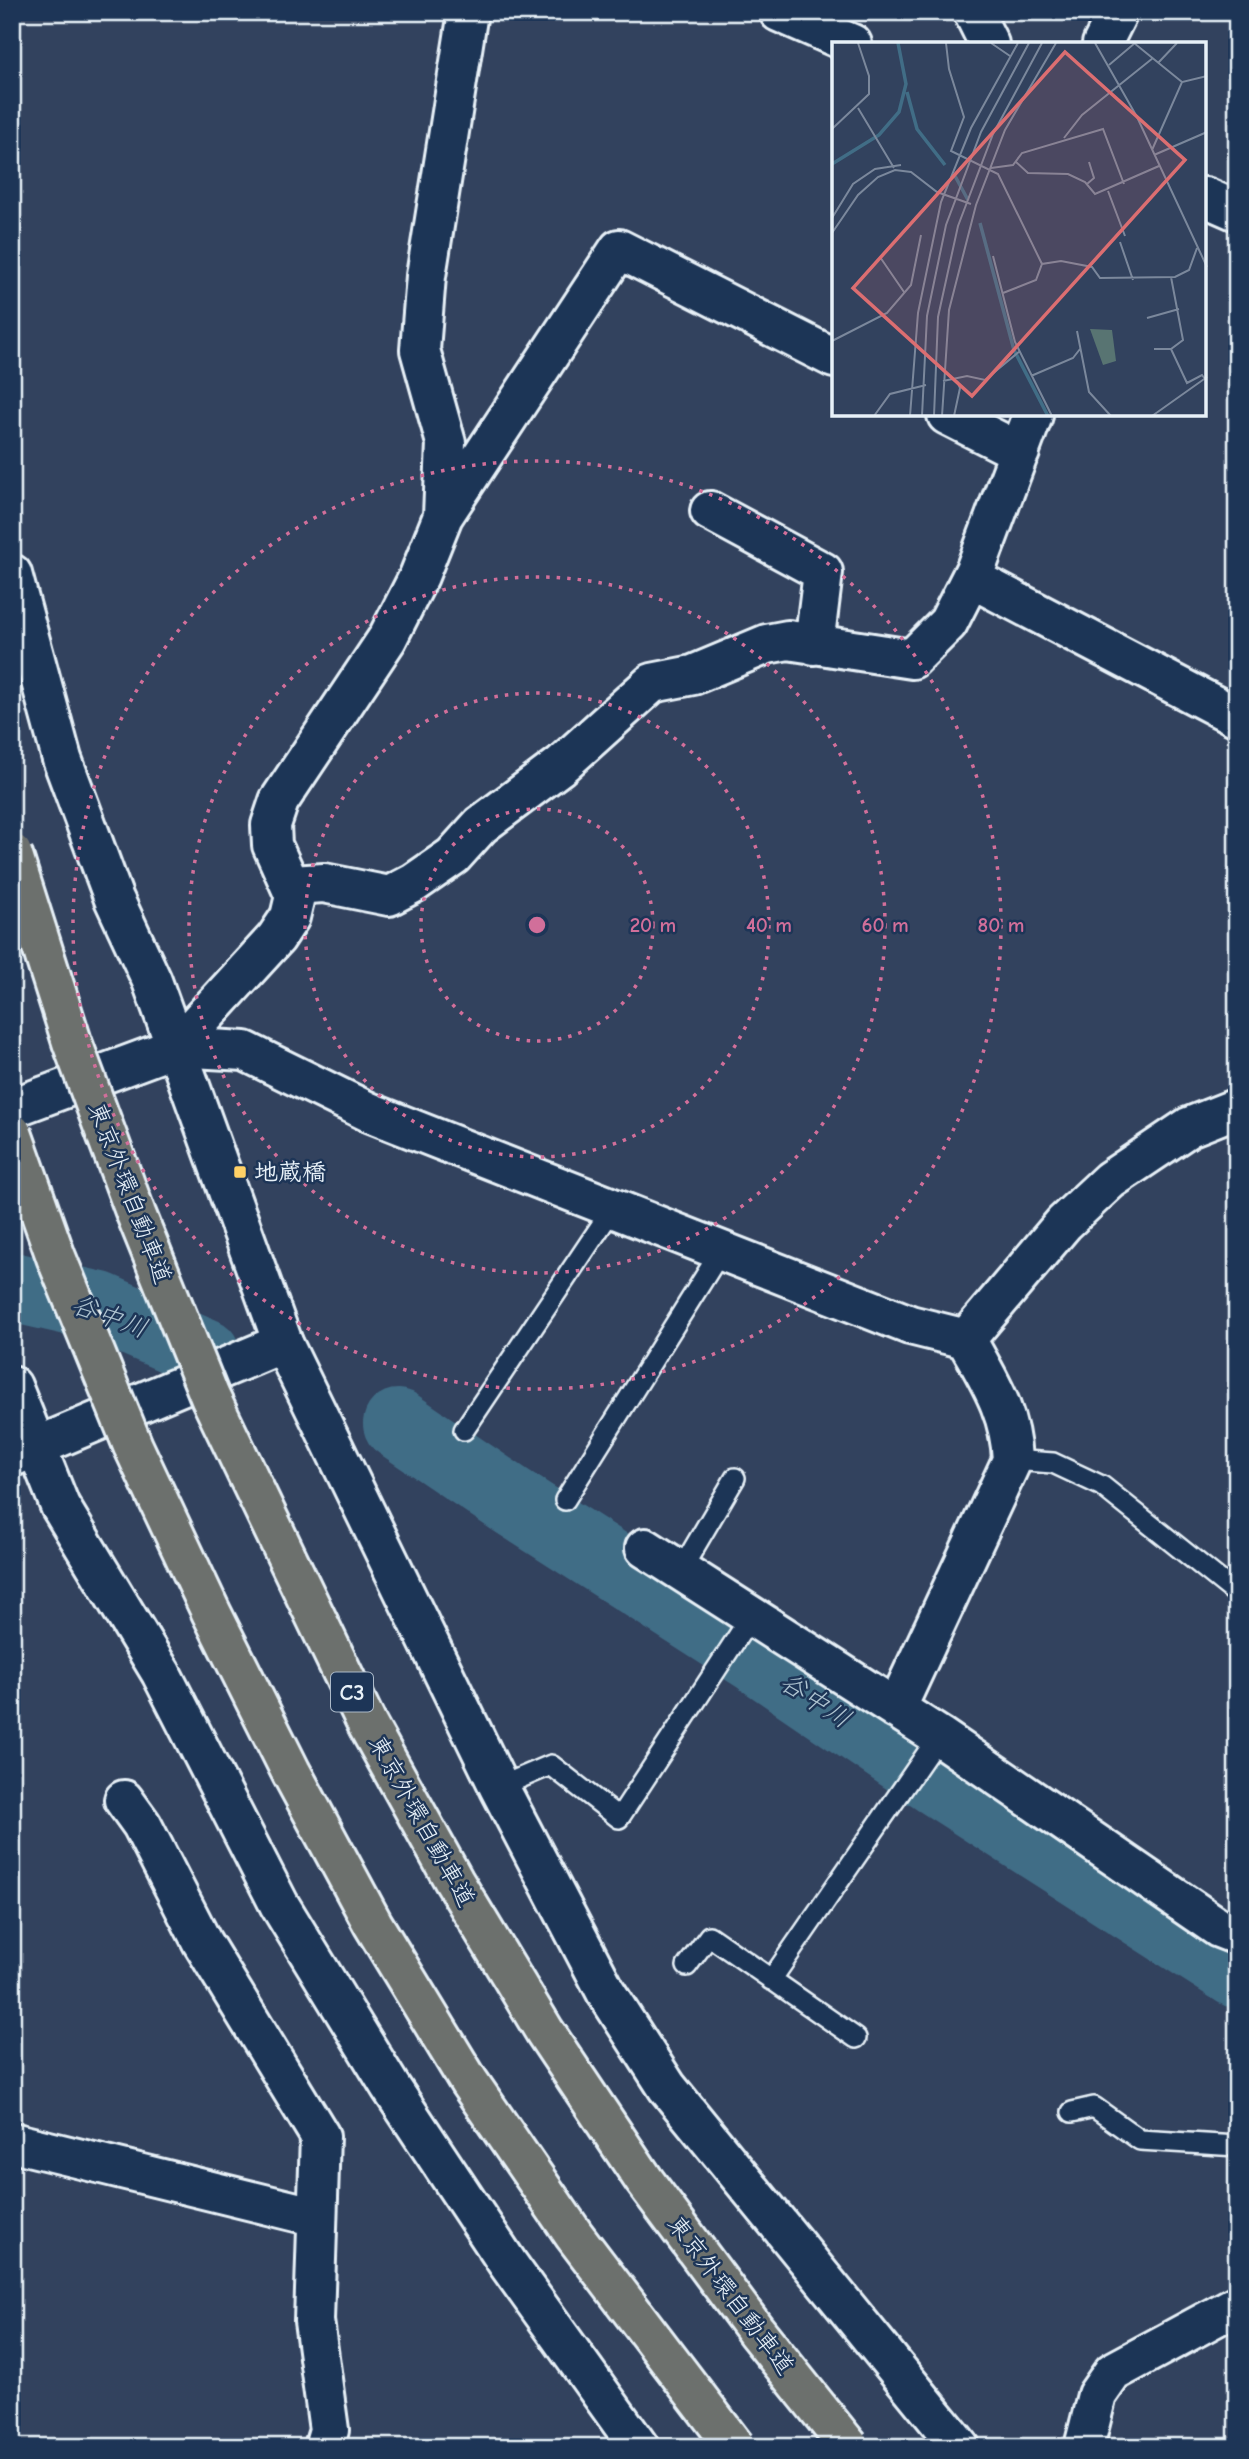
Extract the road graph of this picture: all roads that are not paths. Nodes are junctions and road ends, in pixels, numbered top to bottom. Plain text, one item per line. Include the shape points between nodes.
1 (468, 12) edge
2 (779, 12) edge
3 (974, 12) edge
4 (1118, 12) edge
5 (847, 42) edge
6 (988, 42) edge
7 (1103, 42) edge
8 (1207, 198) edge
9 (1237, 211) edge
10 (832, 357) edge
11 (949, 416) edge
12 (1033, 416) edge
13 (1020, 452) junction
14 (710, 511) dead end
15 (443, 516) junction
16 (12, 574) edge
17 (971, 578) junction
18 (814, 645) junction
19 (1237, 716) edge
20 (12, 853) edge
21 (291, 885) junction
22 (176, 1047) junction
23 (12, 1108) edge
24 (1237, 1108) edge
25 (12, 1133) edge
26 (612, 1208) junction
27 (720, 1251) junction
28 (966, 1339) junction
29 (283, 1343) junction
30 (12, 1386) edge
31 (464, 1430) dead end
32 (23, 1452) edge
33 (1012, 1460) junction
34 (735, 1478) dead end
35 (565, 1500) dead end
36 (645, 1548) dead end
37 (681, 1570) junction
38 (1237, 1594) edge
39 (747, 1623) junction
40 (895, 1709) junction
41 (934, 1743) junction
42 (499, 1787) junction
43 (124, 1800) dead end
44 (1237, 1935) edge
45 (687, 1966) dead end
46 (771, 1980) junction
47 (856, 2038) dead end
48 (1072, 2112) dead end
49 (12, 2141) edge
50 (1237, 2146) edge
51 (317, 2217) junction
52 (1237, 2305) edge
53 (324, 2447) edge
54 (639, 2447) edge
55 (735, 2447) edge
56 (849, 2447) edge
57 (960, 2447) edge
58 (1084, 2447) edge

1 - 15 street via 426,276 420,350 446,443
2 - 5 street
3 - 6 street
4 - 7 street
8 - 9 street
10 - 15 street via 619,249
11 - 13 street
12 - 13 street
13 - 17 street
14 - 18 street via 823,572
15 - 21 street via 387,639 279,800 271,825 272,845
16 - 22 street via 62,759
17 - 18 street via 948,623 912,659
17 - 19 street
18 - 21 street via 788,640 767,644 693,676 652,683 560,766 481,825 453,856 388,896 324,883
20 - 56 highway, 東京外環自動車道 / C3, bridge via 72,1042 210,1397 368,1726 552,2044 644,2180
21 - 22 street via 295,896 290,917 276,938
22 - 23 street
22 - 26 street via 245,1051 369,1112
22 - 29 street
24 - 28 street via 1189,1127 1110,1180 1064,1223
25 - 55 highway, bridge via 56,1257 144,1469 272,1735 373,1924 469,2082 574,2235
26 - 27 street
26 - 31 lane
27 - 28 street via 910,1325
27 - 35 lane
28 - 33 street via 999,1399 1011,1435
29 - 32 street
29 - 42 street
30 - 32 street
32 - 54 street via 161,1673 286,1915 390,2086 500,2253
33 - 38 lane via 1053,1463 1102,1486
33 - 40 street
34 - 37 lane
36 - 37 street
37 - 39 street
39 - 40 street
39 - 42 lane via 620,1818 551,1765
40 - 41 street
41 - 44 street via 1219,1928
41 - 46 lane
42 - 57 street via 606,1992 667,2087
43 - 51 street via 142,1825 202,1942 320,2136
45 - 46 lane via 709,1936
46 - 47 lane
48 - 50 lane via 1094,2107 1140,2140
49 - 51 street
51 - 53 street via 314,2321 329,2430
52 - 58 street via 1113,2372 1097,2395

